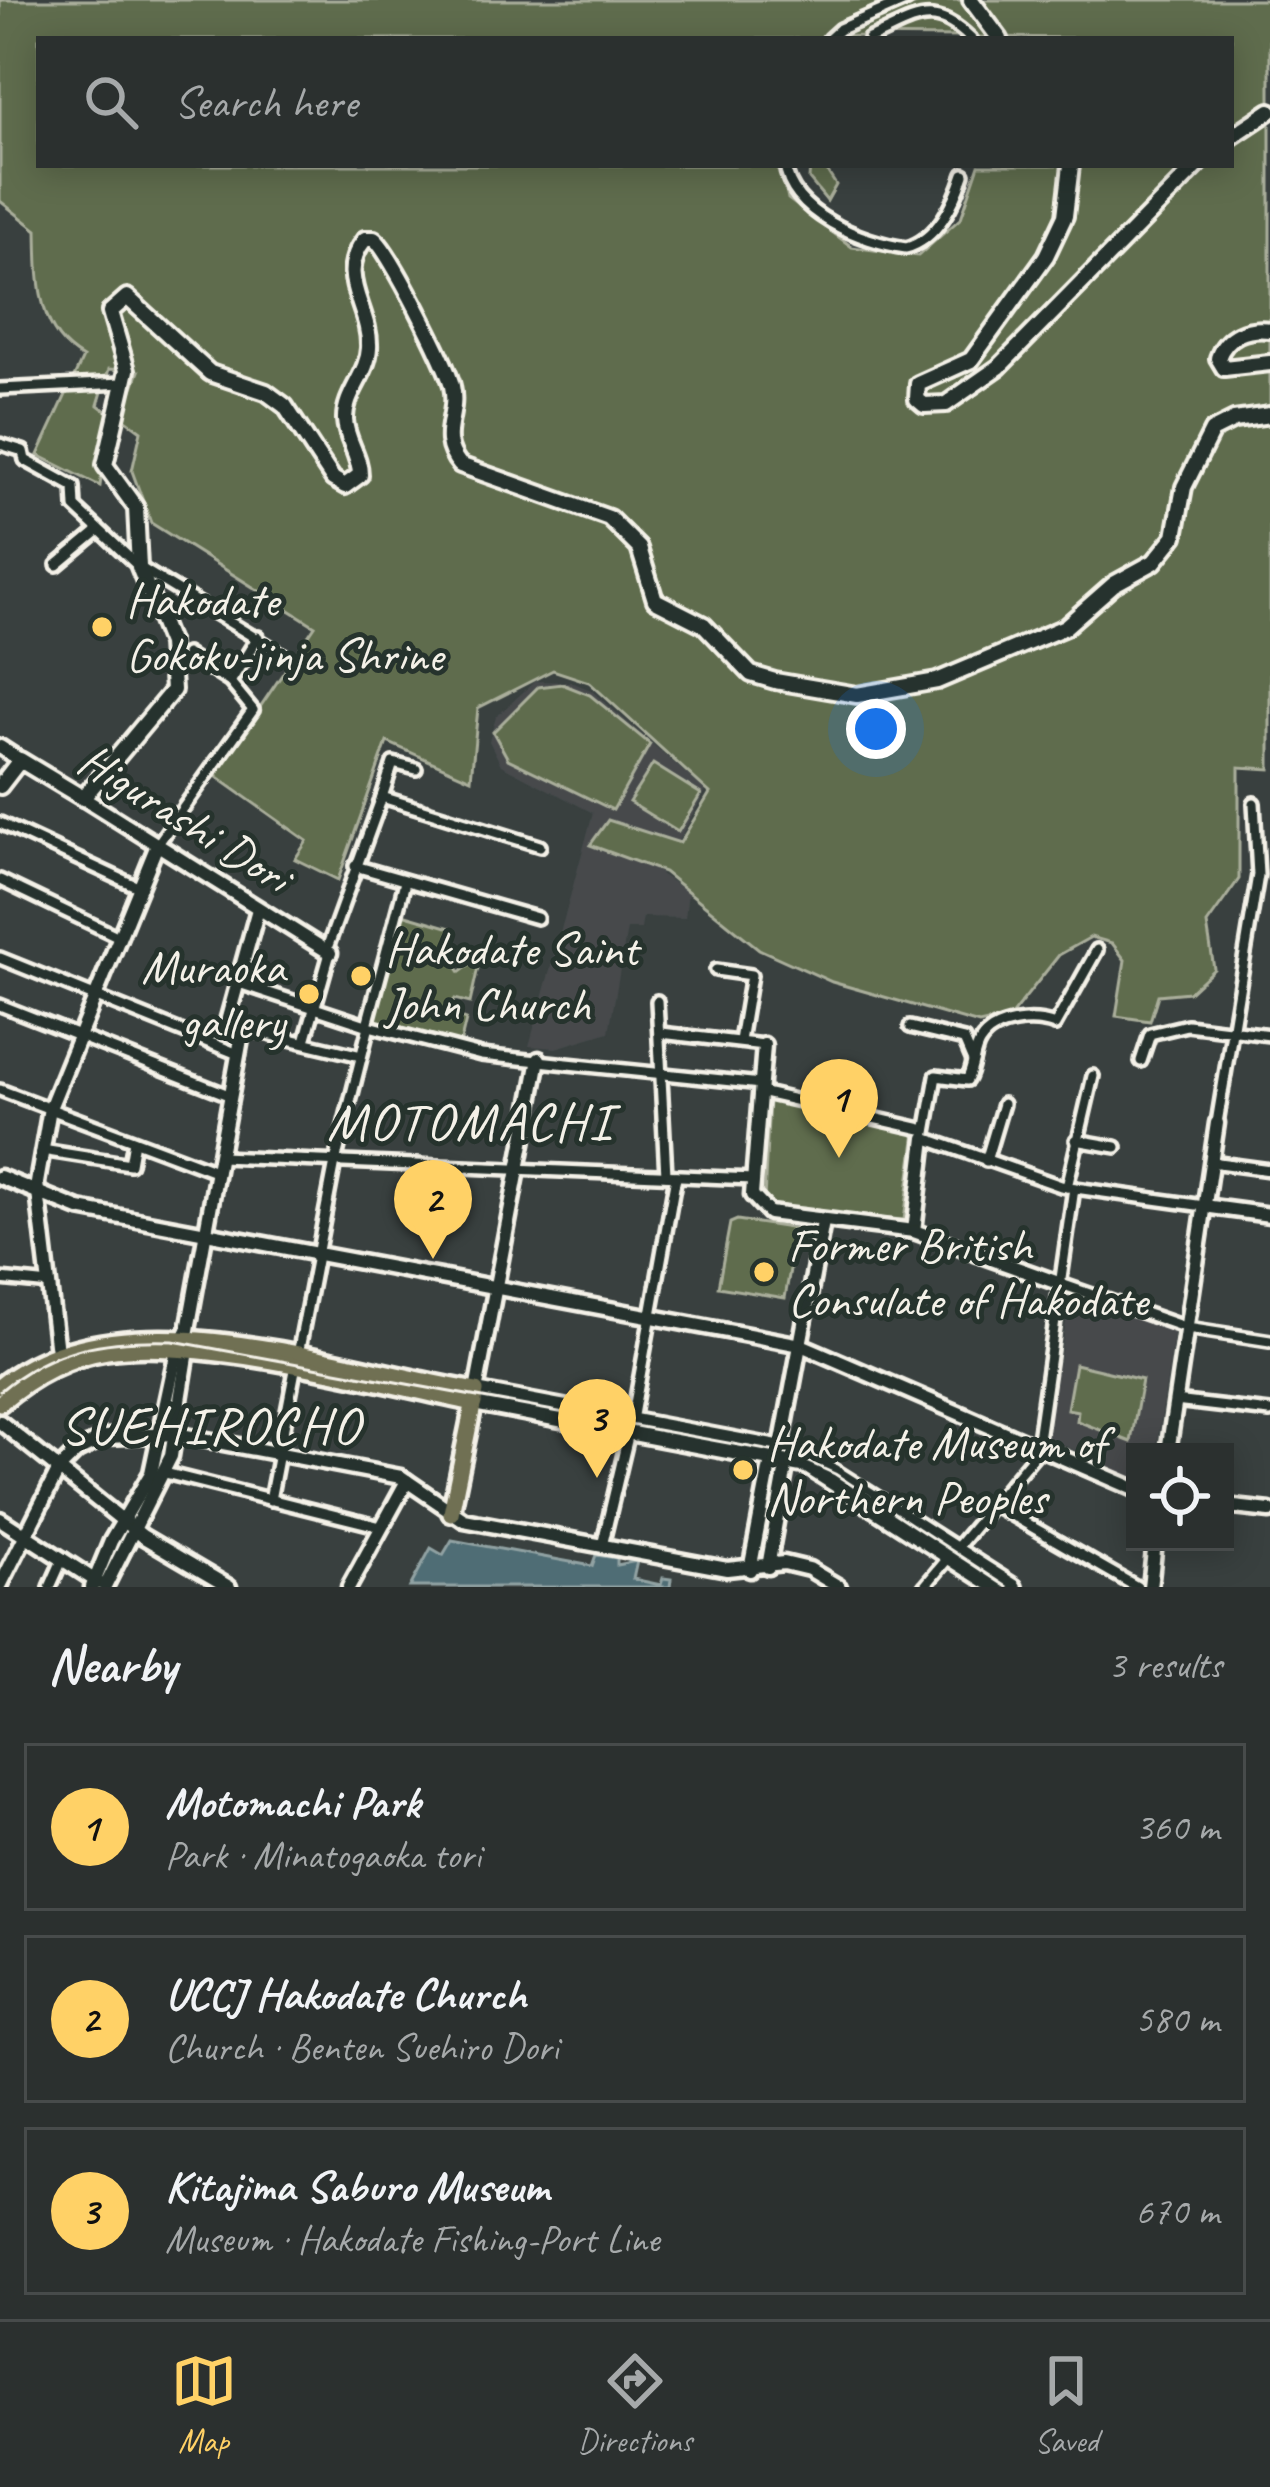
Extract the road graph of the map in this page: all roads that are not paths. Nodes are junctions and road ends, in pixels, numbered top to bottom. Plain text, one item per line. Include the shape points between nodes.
1 (908, 0) edge
2 (970, 0) edge
3 (832, 36) edge
4 (877, 36) edge
5 (968, 36) edge
6 (998, 36) edge
7 (1270, 111) edge
8 (1234, 134) edge
9 (786, 168) edge
10 (1071, 168) edge
11 (1195, 168) edge
12 (964, 174) dead end
13 (1270, 330) edge
14 (1270, 363) edge
15 (123, 382) junction
16 (0, 389) edge
17 (1270, 415) edge
18 (0, 444) edge
19 (99, 530) junction
20 (57, 565) dead end
21 (139, 567) junction
22 (258, 637) junction
23 (186, 654) dead end
24 (290, 658) dead end
25 (230, 682) junction
26 (0, 747) edge
27 (20, 760) junction
28 (416, 769) dead end
29 (0, 786) edge
30 (382, 797) junction
31 (83, 798) junction
32 (1253, 803) dead end
33 (0, 823) edge
34 (1264, 832) edge
35 (157, 845) junction
36 (540, 846) dead end
37 (355, 866) junction
38 (0, 880) edge
39 (405, 882) junction
40 (140, 888) junction
41 (258, 909) junction
42 (1252, 915) junction
43 (1270, 916) edge
44 (537, 918) dead end
45 (119, 937) junction
46 (1097, 950) dead end
47 (328, 952) junction
48 (0, 958) edge
49 (716, 970) dead end
50 (236, 982) junction
51 (96, 995) junction
52 (657, 1000) dead end
53 (0, 1005) edge
54 (315, 1008) junction
55 (368, 1026) junction
56 (910, 1027) dead end
57 (243, 1028) junction
58 (1230, 1028) junction
59 (661, 1033) junction
60 (1270, 1035) edge
61 (79, 1036) junction
62 (740, 1040) junction
63 (304, 1041) junction
64 (764, 1045) joint
65 (238, 1054) junction
66 (361, 1057) junction
67 (539, 1059) junction
68 (1141, 1061) dead end
69 (975, 1066) junction
70 (662, 1073) junction
71 (1094, 1076) dead end
72 (761, 1088) junction
73 (0, 1090) edge
74 (231, 1096) junction
75 (1004, 1104) dead end
76 (50, 1108) junction
77 (1217, 1123) joint
78 (926, 1134) junction
79 (1076, 1140) junction
80 (134, 1141) junction
81 (1116, 1147) dead end
82 (42, 1150) junction
83 (220, 1157) junction
84 (986, 1161) junction
85 (335, 1162) junction
86 (1211, 1162) junction
87 (518, 1170) junction
88 (1270, 1170) edge
89 (218, 1172) junction
90 (671, 1175) junction
91 (0, 1177) edge
92 (754, 1179) junction
93 (1070, 1188) junction
94 (39, 1195) junction
95 (1204, 1206) junction
96 (1270, 1215) edge
97 (823, 1222) junction
98 (914, 1231) junction
99 (206, 1232) junction
100 (317, 1253) junction
101 (0, 1279) edge
102 (50, 1284) junction
103 (1061, 1284) junction
104 (493, 1287) junction
105 (648, 1315) junction
106 (1186, 1328) junction
107 (1270, 1341) edge
108 (801, 1345) junction
109 (185, 1347) junction
110 (57, 1352) junction
111 (297, 1364) junction
112 (0, 1386) edge
113 (475, 1397) junction
114 (1175, 1401) junction
115 (0, 1402) edge
116 (1270, 1412) edge
117 (0, 1422) edge
118 (630, 1422) junction
119 (169, 1435) junction
120 (1169, 1443) edge
121 (1037, 1447) junction
122 (280, 1453) junction
123 (780, 1455) junction
124 (59, 1469) junction
125 (165, 1473) junction
126 (407, 1481) junction
127 (1126, 1485) edge
128 (271, 1500) junction
129 (994, 1505) junction
130 (1234, 1507) edge
131 (1270, 1510) edge
132 (451, 1513) junction
133 (0, 1519) edge
134 (128, 1525) junction
135 (381, 1527) junction
136 (26, 1535) junction
137 (602, 1546) junction
138 (1154, 1551) edge
139 (953, 1554) junction
140 (63, 1558) junction
141 (768, 1567) junction
142 (750, 1570) junction
143 (98, 1585) edge
144 (0, 1586) edge
145 (50, 1587) edge
146 (229, 1587) edge
147 (349, 1587) edge
148 (839, 1587) edge
149 (924, 1587) edge
150 (996, 1587) edge
151 (1014, 1587) edge
152 (1137, 1587) edge
153 (1150, 1587) edge

1 - 3 street
2 - 6 main road
4 - 5 street via 932,14
7 - 8 main road
9 - 12 street via 807,207 906,248 926,238 949,209
10 - 11 main road via 1065,216 1046,256 971,359 918,384 924,405 946,404 1000,367
13 - 14 main road via 1245,330 1218,358 1234,369
15 - 16 street
15 - 17 main road via 124,351 110,312 127,297 209,374 275,398 333,479 354,483 360,462 344,414 369,352 350,272 356,250 374,239 452,381 445,439 460,465 622,527 639,548 655,600 704,625 751,674 857,695 969,671 1080,617 1165,552 1211,431
15 - 21 main road via 105,465 136,508
18 - 19 street via 74,487 75,507
19 - 20 street
19 - 21 street
21 - 22 street
21 - 31 main road via 170,644 173,690
22 - 24 street
22 - 25 street
23 - 25 street
25 - 35 street via 253,710
26 - 27 street, Higurashi Dori
27 - 29 main road
27 - 31 main road, Higurashi Dori
28 - 30 street via 393,763
30 - 36 street
30 - 37 street
31 - 35 street, Higurashi Dori
32 - 34 street
33 - 40 street
34 - 42 street
35 - 40 street
35 - 41 street, Higurashi Dori
37 - 39 street
37 - 47 street
38 - 45 street
39 - 44 street
39 - 55 street
40 - 45 street
41 - 47 street, Higurashi Dori
41 - 50 street
42 - 43 street
42 - 58 street
45 - 51 street
46 - 69 street via 1055,1025 995,1029 980,1041
47 - 54 street
48 - 51 street
49 - 62 street via 751,975
50 - 54 street
50 - 57 street via 228,1018
51 - 61 street
51 - 65 street
52 - 59 street
53 - 61 street
54 - 55 street
54 - 63 street
55 - 66 street
55 - 67 street via 481,1055
56 - 69 street via 964,1040
57 - 63 street
57 - 65 street
58 - 60 street
58 - 68 street via 1157,1029
58 - 77 street
59 - 62 street
59 - 70 street
61 - 74 street
61 - 76 street
62 - 64 street
63 - 66 street
64 - 72 street
65 - 74 street
66 - 85 street
67 - 70 street
67 - 87 street
69 - 78 street via 963,1082 936,1076
70 - 72 street
70 - 90 street
71 - 79 street
72 - 78 street
72 - 92 street
73 - 76 street
74 - 83 street
75 - 84 street
76 - 80 street
76 - 82 street
77 - 86 street
78 - 84 street
78 - 98 street
79 - 81 street
79 - 93 street
80 - 82 street via 130,1164
80 - 89 street
82 - 94 street
83 - 85 street
83 - 89 street
84 - 93 street
85 - 87 street
85 - 100 street
86 - 88 street
86 - 95 street
87 - 90 street
87 - 104 street
89 - 99 street
90 - 92 street
90 - 105 street
91 - 94 street
92 - 97 street via 755,1202 769,1213
93 - 95 street
93 - 103 street
94 - 99 street
94 - 102 street
95 - 96 street
95 - 106 street
97 - 98 street
97 - 108 street
98 - 103 street
99 - 100 street
99 - 109 street
100 - 104 street
100 - 111 street
101 - 102 street
102 - 110 street
103 - 106 street
103 - 121 street
104 - 105 street
104 - 113 street
105 - 108 street
105 - 118 street
106 - 107 street
106 - 114 street
108 - 121 street
108 - 123 street
109 - 110 highway via 116,1338
109 - 111 highway
109 - 115 highway via 77,1358
109 - 119 street
110 - 112 highway
111 - 113 highway
111 - 122 street
113 - 118 main road
113 - 132 highway
114 - 116 street
114 - 120 street
117 - 124 street
118 - 123 main road
118 - 137 street
119 - 122 street
119 - 124 street via 94,1440
119 - 125 street
119 - 134 street
121 - 127 street
121 - 129 street
122 - 126 street
122 - 128 street
123 - 139 main road via 817,1459
123 - 141 street
123 - 142 street
124 - 134 street
124 - 136 street
125 - 128 street
125 - 134 street
126 - 132 street
126 - 135 street
128 - 135 street
129 - 139 street
129 - 152 street
130 - 131 street
132 - 137 street
133 - 136 street
134 - 143 street
134 - 146 street
135 - 147 street
136 - 140 street
136 - 144 street
137 - 142 street
138 - 153 street
139 - 149 street
139 - 150 main road
139 - 151 main road
140 - 143 street
140 - 145 street
141 - 142 street
141 - 148 street via 809,1569

